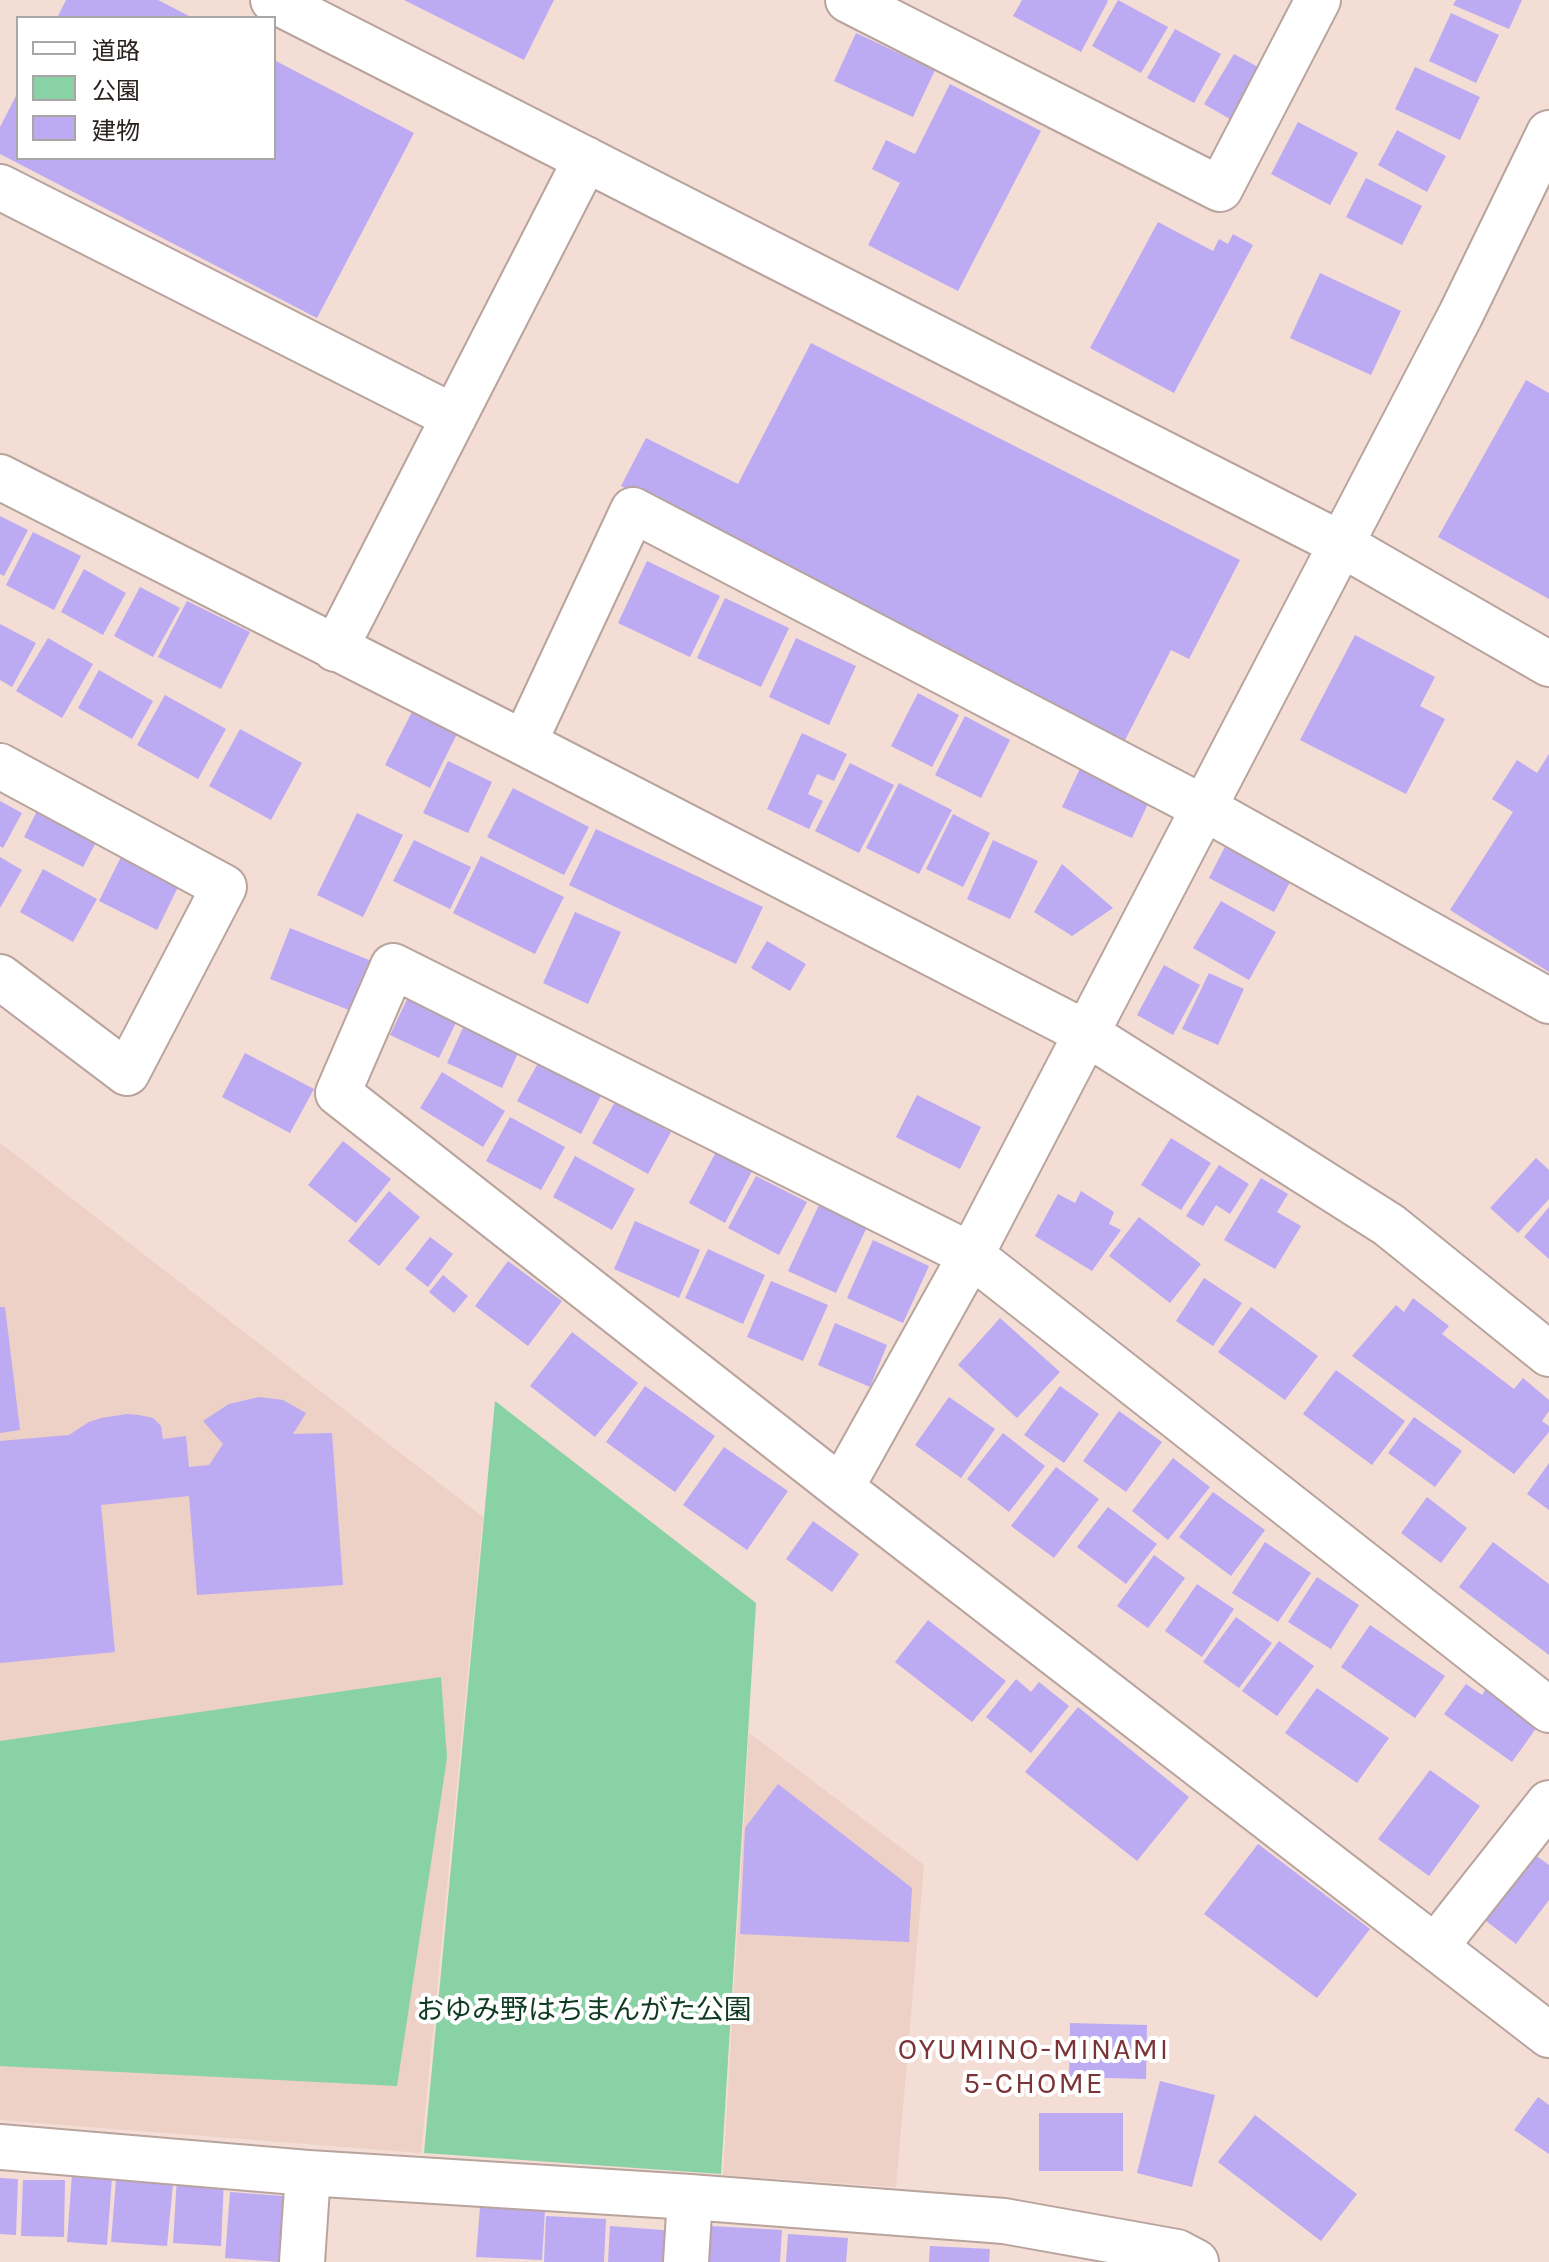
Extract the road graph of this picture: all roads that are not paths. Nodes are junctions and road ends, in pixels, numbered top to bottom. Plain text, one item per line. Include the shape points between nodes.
1 (273, 0) edge
2 (848, 0) edge
3 (1318, 0) edge
4 (1549, 133) edge
5 (586, 159) junction
6 (0, 187) edge
7 (454, 417) junction
8 (0, 477) edge
9 (1341, 544) junction
10 (335, 649) junction
11 (1549, 664) edge
12 (524, 743) junction
13 (0, 766) edge
14 (1204, 808) junction
15 (0, 977) edge
16 (1549, 1001) edge
17 (1086, 1033) junction
18 (971, 1255) junction
19 (1549, 1354) edge
20 (841, 1488) junction
21 (1549, 1710) edge
22 (1549, 1803) edge
23 (1436, 1946) junction
24 (1549, 2035) edge
25 (0, 2147) edge
26 (308, 2173) junction
27 (690, 2197) junction
28 (302, 2262) edge
29 (686, 2262) edge
30 (1196, 2262) edge

1 - 5 street
2 - 3 street via 1220,189
4 - 9 street
5 - 7 street
5 - 9 street
6 - 7 street
7 - 10 street
8 - 10 street
9 - 11 street
9 - 14 street
10 - 12 street
12 - 14 street via 633,510
12 - 17 street
13 - 15 street via 224,887 127,1073
14 - 16 street
14 - 17 street
17 - 18 street
17 - 19 street via 1389,1225
18 - 20 street
18 - 20 street via 393,966 338,1093
18 - 21 street
20 - 23 street
22 - 23 street
23 - 24 street
25 - 26 street
26 - 27 street
26 - 28 street
27 - 29 street
27 - 30 street via 1004,2221 1177,2252

